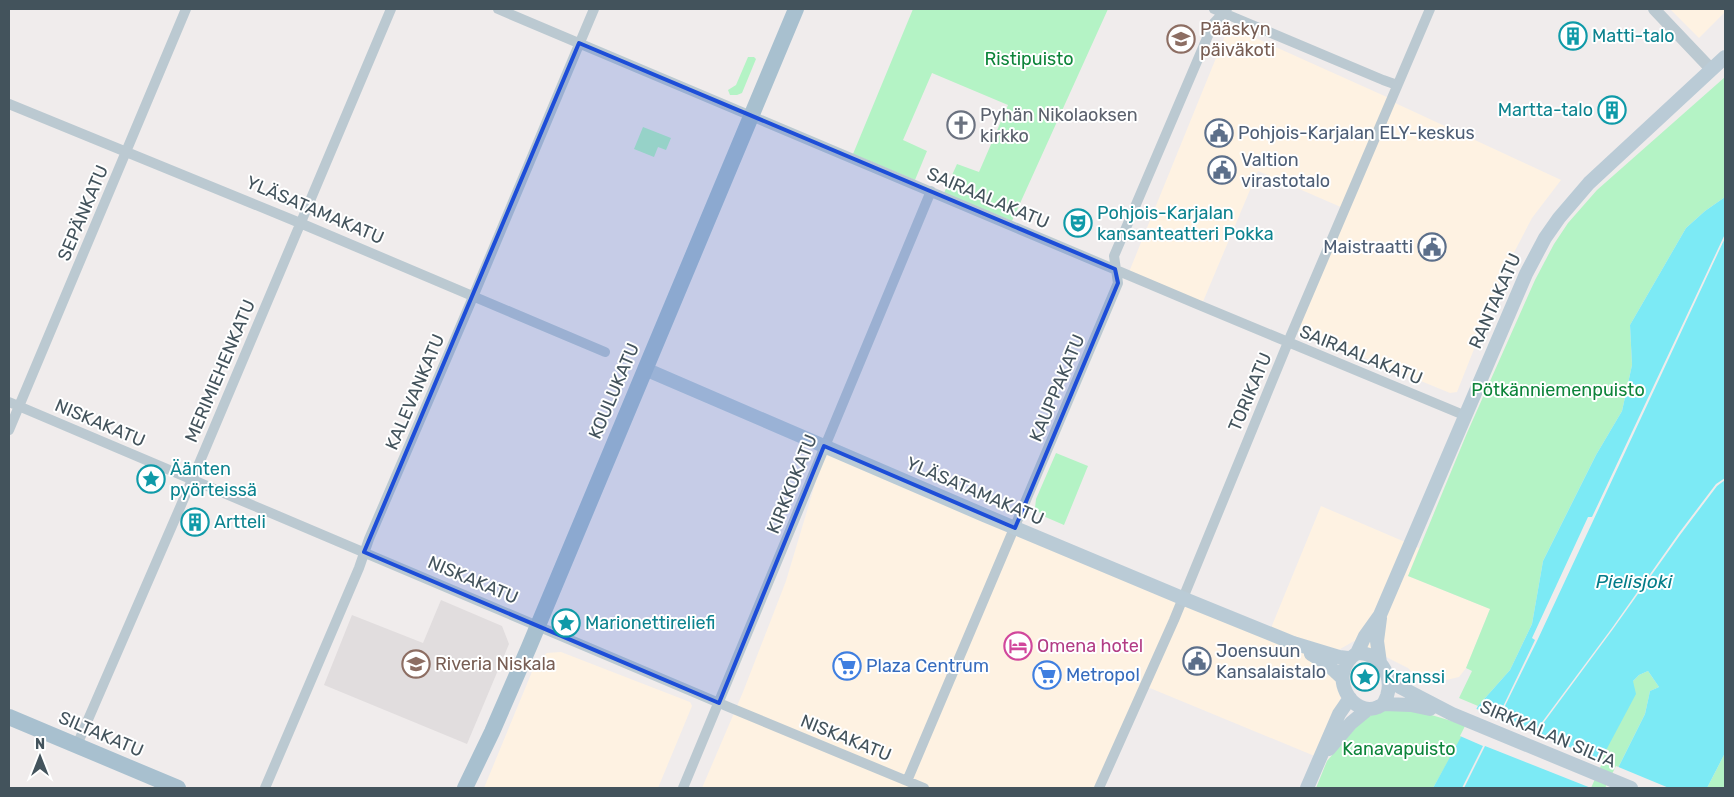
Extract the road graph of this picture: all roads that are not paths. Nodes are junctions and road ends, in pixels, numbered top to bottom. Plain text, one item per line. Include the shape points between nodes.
1 (186, 9) edge
2 (391, 9) edge
3 (498, 9) edge
4 (594, 9) edge
5 (796, 9) edge
6 (1430, 9) edge
7 (1654, 9) edge
8 (1221, 10) edge
9 (579, 43) junction
10 (1725, 57) edge
11 (1711, 69) junction
12 (1397, 85) junction
13 (9, 104) edge
14 (751, 115) junction
15 (126, 151) junction
16 (931, 192) junction
17 (300, 223) junction
18 (1115, 269) junction
19 (474, 297) junction
20 (1288, 343) junction
21 (605, 352) dead end
22 (645, 369) junction
23 (14, 404) edge
24 (1466, 416) junction
25 (9, 430) edge
26 (824, 446) junction
27 (192, 480) junction
28 (1014, 528) junction
29 (364, 552) junction
30 (1183, 598) junction
31 (1380, 615) junction
32 (538, 626) junction
33 (1293, 643) junction
34 (1352, 656) junction
35 (1380, 663) junction
36 (1388, 676) junction
37 (1342, 677) junction
38 (1350, 698) junction
39 (719, 703) junction
40 (1384, 704) junction
41 (1368, 710) junction
42 (1450, 713) junction
43 (9, 717) edge
44 (77, 745) junction
45 (1319, 761) junction
46 (907, 781) junction
47 (178, 788) edge
48 (265, 788) edge
49 (465, 788) edge
50 (683, 788) edge
51 (924, 788) edge
52 (1099, 788) edge
53 (1307, 788) edge
54 (1630, 788) edge

1 - 15 street, SEPÄNKATU
2 - 17 street, MERIMIEHENKATU
3 - 9 street, SAIRAALAKATU
4 - 9 street, KALEVANKATU
5 - 14 main road, KOULUKATU
6 - 12 street, TORIKATU
7 - 11 street
8 - 12 street
8 - 18 street, KAUPPAKATU via 1114,256
9 - 14 street, SAIRAALAKATU
9 - 19 street, KALEVANKATU
10 - 11 main road, RANTAKATU
11 - 24 main road, RANTAKATU via 1589,183 1559,218 1526,274
12 - 20 street, TORIKATU
13 - 15 street, YLÄSATAMAKATU
14 - 16 street, SAIRAALAKATU
14 - 22 main road, KOULUKATU
15 - 17 street, YLÄSATAMAKATU
15 - 23 street, SEPÄNKATU
16 - 18 street, SAIRAALAKATU
16 - 26 street, KIRKKOKATU
17 - 19 street, YLÄSATAMAKATU
17 - 27 street, MERIMIEHENKATU
18 - 20 street, SAIRAALAKATU
18 - 28 street, KAUPPAKATU via 1118,283
19 - 21 street, YLÄSATAMAKATU
19 - 29 street, KALEVANKATU
20 - 24 street, SAIRAALAKATU
20 - 30 street, TORIKATU
22 - 26 main road, YLÄSATAMAKATU
22 - 32 main road, KOULUKATU
23 - 25 street, SEPÄNKATU
23 - 27 street, NISKAKATU
24 - 31 main road, RANTAKATU
26 - 28 main road, YLÄSATAMAKATU
26 - 39 street, KIRKKOKATU
27 - 29 street, NISKAKATU
27 - 44 street, MERIMIEHENKATU
28 - 30 main road, YLÄSATAMAKATU
28 - 46 street, KAUPPAKATU
29 - 32 street, NISKAKATU
29 - 48 street, KALEVANKATU
30 - 33 main road, YLÄSATAMAKATU
30 - 52 street, TORIKATU
31 - 34 main road, RANTAKATU
31 - 35 main road, RANTAKATU via 1377,641
32 - 39 street, NISKAKATU
32 - 49 main road, KOULUKATU
33 - 34 main road, YLÄSATAMAKATU via 1339,657
33 - 37 main road, YLÄSATAMAKATU
34 - 35 main road via 1364,653
34 - 37 main road via 1344,664
35 - 36 main road
36 - 40 main road via 1390,686
36 - 42 main road via 1400,688
37 - 38 main road
38 - 41 main road
38 - 45 main road via 1339,714
39 - 46 street, NISKAKATU
39 - 50 street, KIRKKOKATU
40 - 41 main road
40 - 42 main road via 1411,705
41 - 45 main road via 1351,723
42 - 54 main road, SIRKKALAN SILTA
43 - 44 main road, SILTAKATU
44 - 47 main road, SILTAKATU
45 - 53 main road
46 - 51 street, NISKAKATU

